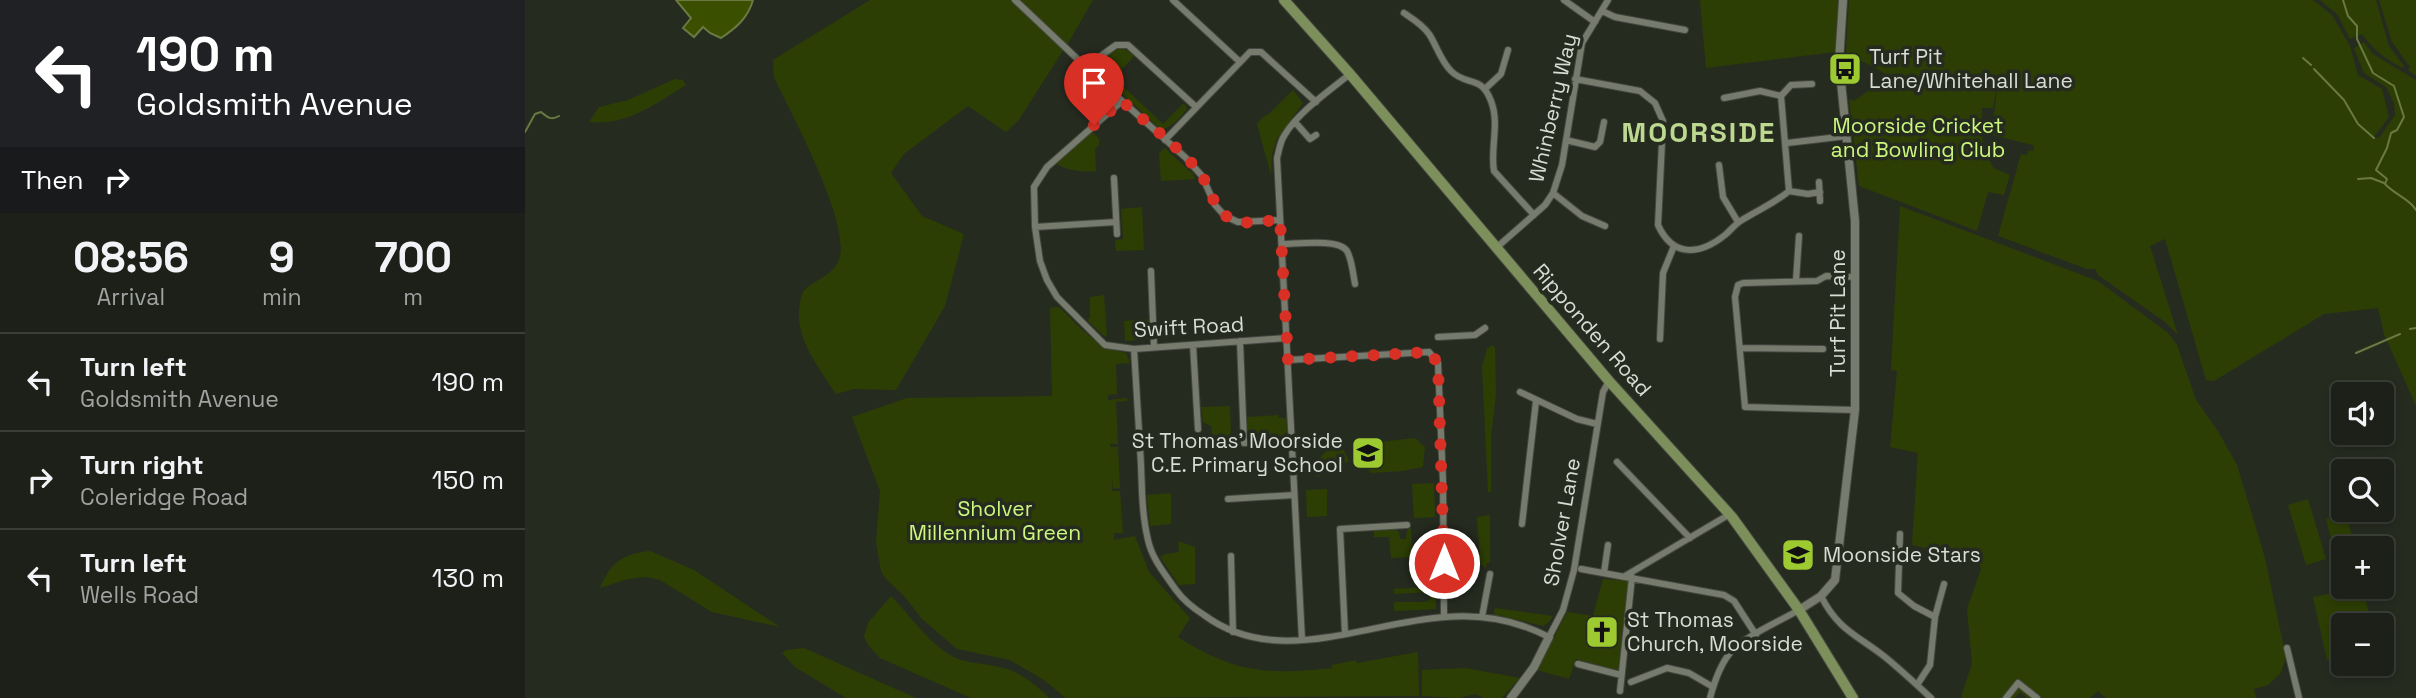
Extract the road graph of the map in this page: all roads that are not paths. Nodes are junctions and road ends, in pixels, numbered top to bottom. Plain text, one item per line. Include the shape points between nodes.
1 (1015, 0) edge
2 (1173, 0) edge
3 (1284, 0) edge
4 (1565, 0) edge
5 (1608, 0) edge
6 (1843, 0) edge
7 (1602, 10) junction
8 (1404, 13) dead end
9 (1595, 22) junction
10 (1685, 30) dead end
11 (1508, 50) dead end
12 (1240, 62) junction
13 (1087, 66) junction
14 (1350, 74) junction
15 (1576, 79) junction
16 (1812, 84) dead end
17 (1486, 88) junction
18 (1781, 96) junction
19 (1724, 98) dead end
20 (1122, 101) junction
21 (1316, 102) junction
22 (1196, 107) junction
23 (1295, 122) junction
24 (1604, 122) dead end
25 (1316, 135) dead end
26 (1847, 136) junction
27 (1165, 140) junction
28 (1566, 141) junction
29 (1787, 143) junction
30 (1719, 165) dead end
31 (1114, 178) dead end
32 (1819, 182) dead end
33 (1789, 191) junction
34 (1820, 192) junction
35 (1553, 193) junction
36 (1820, 201) dead end
37 (1534, 215) junction
38 (1280, 220) junction
39 (1116, 222) junction
40 (1738, 222) junction
41 (1605, 226) dead end
42 (1035, 227) junction
43 (1117, 234) dead end
44 (1799, 236) dead end
45 (1282, 244) junction
46 (1674, 246) junction
47 (1496, 248) junction
48 (1151, 271) dead end
49 (1856, 277) junction
50 (1796, 281) junction
51 (1355, 284) dead end
52 (1485, 328) dead end
53 (1438, 337) dead end
54 (1286, 338) junction
55 (1660, 339) dead end
56 (1240, 341) junction
57 (1193, 345) junction
58 (1154, 347) junction
59 (1134, 348) junction
60 (1740, 348) junction
61 (1823, 349) dead end
62 (1288, 360) junction
63 (1609, 381) junction
64 (1520, 392) dead end
65 (1536, 401) junction
66 (1854, 410) junction
67 (1597, 424) junction
68 (1198, 429) dead end
69 (1292, 441) junction
70 (1617, 462) dead end
71 (1294, 495) junction
72 (1228, 499) dead end
73 (1730, 514) junction
74 (1521, 524) dead end
75 (1407, 525) dead end
76 (1900, 534) dead end
77 (1691, 538) junction
78 (1608, 545) dead end
79 (1231, 556) dead end
80 (1581, 569) dead end
81 (1604, 573) junction
82 (1490, 574) dead end
83 (1628, 577) junction
84 (1944, 584) dead end
85 (1821, 596) junction
86 (1800, 610) junction
87 (1444, 617) junction
88 (1482, 617) junction
89 (1935, 617) junction
90 (1233, 632) junction
91 (1345, 634) junction
92 (1756, 635) junction
93 (1549, 637) junction
94 (1302, 640) junction
95 (2287, 649) dead end
96 (1578, 664) dead end
97 (1621, 675) junction
98 (1631, 682) dead end
99 (1917, 685) junction
100 (1713, 687) junction
101 (1620, 691) dead end
102 (1511, 698) edge
103 (1710, 698) edge
104 (1853, 698) edge
105 (1931, 698) edge
106 (2006, 698) edge
107 (2037, 698) edge
108 (2299, 698) edge

1 - 13 street
2 - 12 street
3 - 14 main road, Ripponden Road
4 - 9 street
5 - 7 street, Whinberry Way
6 - 26 street, Turf Pit Lane via 1839,62
7 - 9 street, Whinberry Way
7 - 10 street via 1615,17
8 - 17 street via 1429,34 1452,72
9 - 15 street, Whinberry Way via 1582,43
11 - 17 street via 1501,74
12 - 21 street via 1250,52 1261,52
12 - 22 street
13 - 20 street
13 - 22 street via 1117,45 1128,45
14 - 21 street
14 - 47 main road, Ripponden Road
15 - 28 street, Whinberry Way
15 - 46 street via 1640,91 1655,103 1663,121 1658,225
16 - 18 street via 1791,85
17 - 37 street via 1495,120 1494,171
18 - 19 street via 1760,91
18 - 29 street
20 - 27 street
20 - 42 street, Swift Road via 1043,171 1034,187
21 - 23 street
22 - 27 street
23 - 25 street via 1310,139
23 - 38 street via 1283,137 1277,158
24 - 28 street via 1595,147
26 - 29 street
26 - 49 street, Turf Pit Lane
27 - 38 street via 1202,176 1225,216 1238,222
28 - 35 street, Whinberry Way
29 - 33 street
30 - 40 street via 1723,197
31 - 39 street
32 - 34 street
33 - 34 street
33 - 40 street
34 - 36 street
35 - 37 street, Whinberry Way
35 - 41 street via 1582,216
37 - 47 street, Whinberry Way
38 - 45 street
39 - 42 street
39 - 43 street
40 - 46 street via 1707,248
42 - 59 street, Swift Road via 1040,261 1057,297 1105,345
44 - 50 street
45 - 51 street via 1343,246
45 - 54 street
46 - 55 street via 1663,273
47 - 63 main road, Ripponden Road
48 - 58 street
49 - 50 street
49 - 66 street, Turf Pit Lane
50 - 60 street via 1738,285
52 - 53 street via 1475,335
54 - 56 street, Swift Road
54 - 62 street
56 - 57 street, Swift Road
56 - 69 street via 1244,443
57 - 58 street, Swift Road
57 - 68 street
58 - 59 street, Swift Road
59 - 90 street via 1144,517 1151,551 1183,599
60 - 61 street
60 - 66 street via 1745,407
62 - 69 street
62 - 87 street via 1429,352 1438,363
63 - 67 street, Sholver Lane
63 - 73 main road, Ripponden Road
64 - 65 street
65 - 67 street
65 - 74 street
66 - 85 street, Turf Pit Lane via 1835,580
67 - 93 street, Sholver Lane via 1574,570 1563,610
69 - 71 street
70 - 77 street
71 - 72 street
71 - 94 street
73 - 77 street
73 - 86 main road, Ripponden Road
75 - 91 street via 1341,529
76 - 89 street via 1898,593
77 - 83 street
78 - 81 street
79 - 90 street
80 - 81 street
81 - 83 street
82 - 88 street
83 - 92 street via 1724,595 1734,601
83 - 97 street
84 - 89 street
85 - 86 street, Turf Pit Lane
85 - 99 street via 1842,627
86 - 92 street
86 - 104 main road, Ripponden Road
87 - 88 street
87 - 91 street
88 - 93 street via 1528,626
89 - 99 street via 1930,664
90 - 94 street via 1273,642
91 - 94 street
92 - 100 street via 1730,651
93 - 102 street, Sholver Lane
95 - 108 street
96 - 97 street
97 - 101 street
98 - 100 street via 1667,668 1689,673
99 - 105 street
100 - 103 street
106 - 107 street via 2018,683

